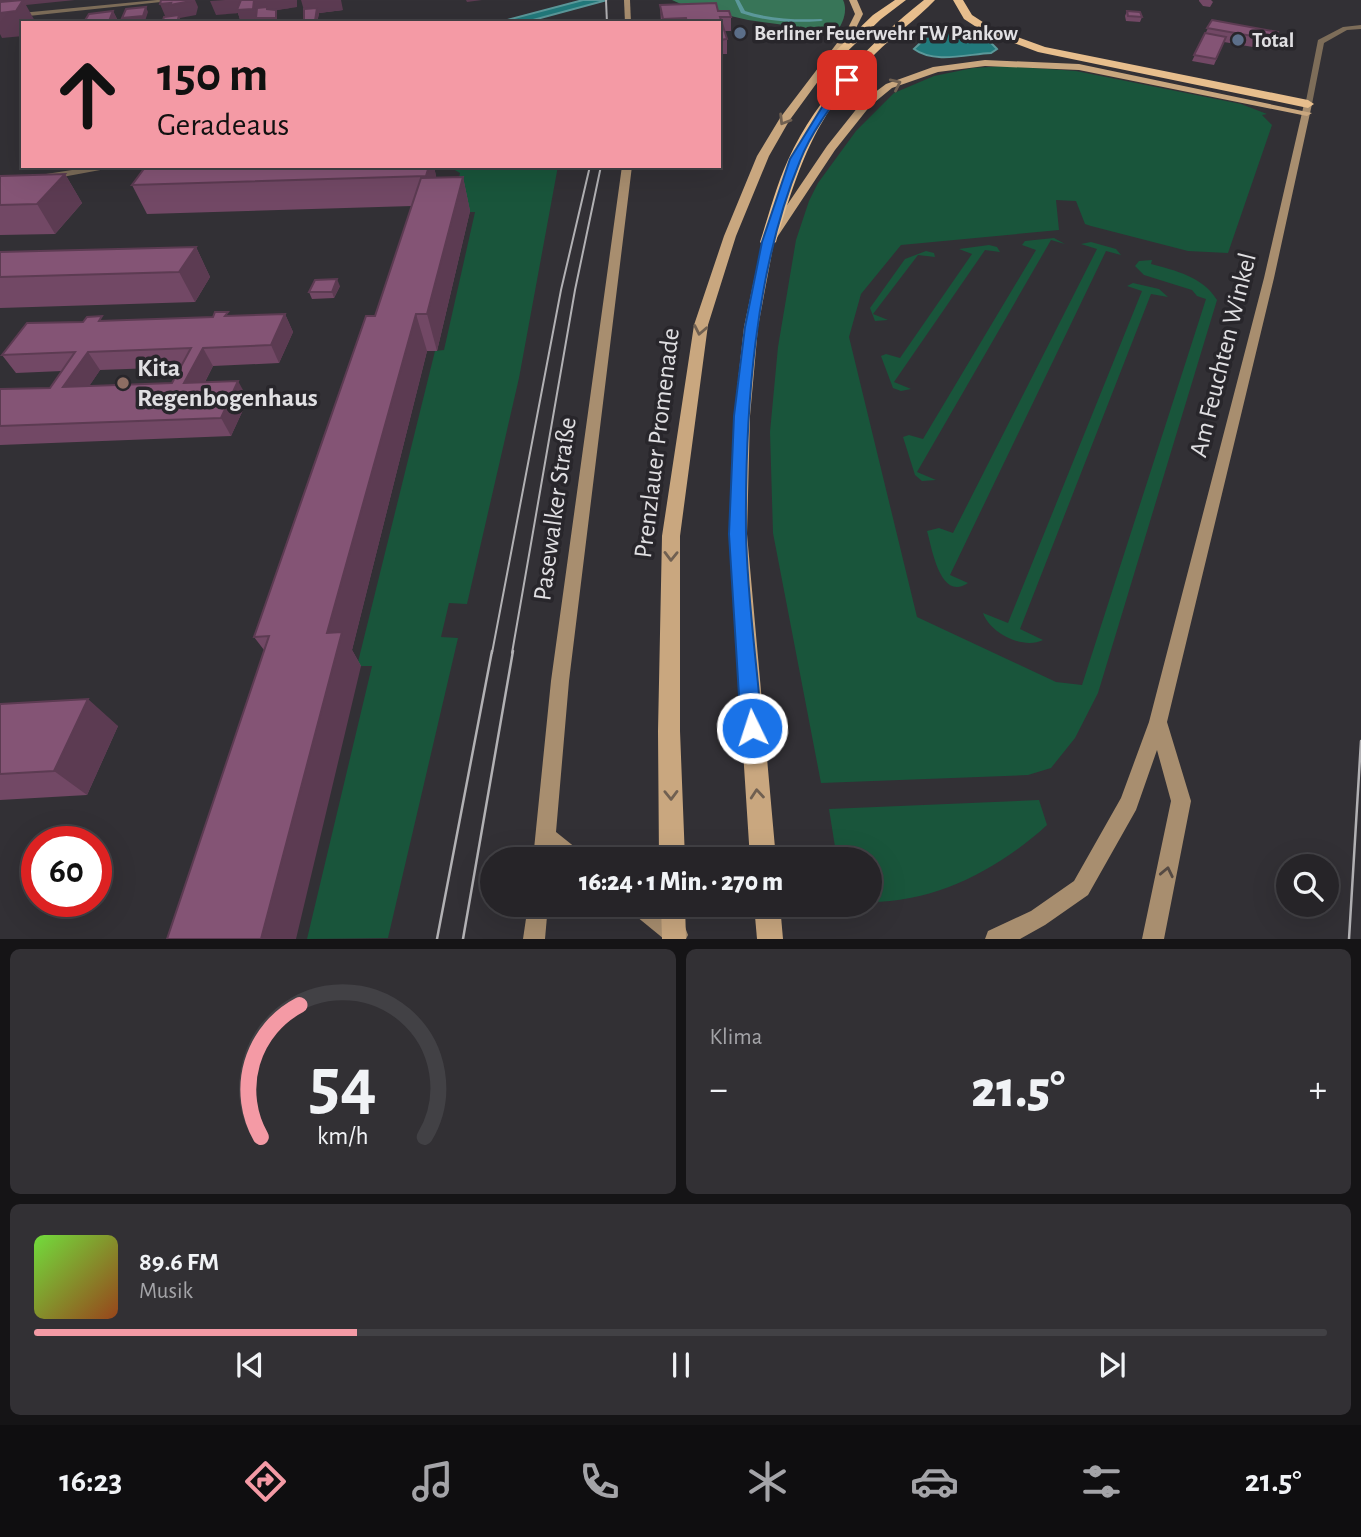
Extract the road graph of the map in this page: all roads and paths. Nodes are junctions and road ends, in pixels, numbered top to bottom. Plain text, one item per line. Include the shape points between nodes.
1 (177, 0) edge
2 (627, 0) edge
3 (853, 0) edge
4 (901, 0) edge
5 (930, 0) edge
6 (958, 0) edge
7 (0, 17) edge
8 (628, 21) edge
9 (1361, 27) edge
10 (826, 66) junction
11 (1307, 108) junction
12 (105, 168) edge
13 (627, 168) edge
14 (39, 178) edge
15 (768, 242) junction
16 (1158, 722) junction
17 (545, 836) junction
18 (544, 847) edge
19 (559, 847) edge
20 (672, 847) edge
21 (762, 847) edge
22 (537, 917) edge
23 (653, 917) edge
24 (673, 917) edge
25 (768, 917) edge
26 (534, 939) edge
27 (674, 939) edge
28 (681, 939) edge
29 (770, 939) edge
30 (996, 939) edge
31 (1153, 939) edge

1 - 7 street
2 - 8 main road
3 - 10 main road, Prenzlauer Promenade via 859,14
4 - 10 highway
5 - 15 highway via 904,21 831,99 795,159
6 - 11 highway via 978,24 1042,50
9 - 11 street, Am Feuchten Winkel via 1345,28 1321,42
10 -> 20 main road, Prenzlauer Promenade via 763,156 701,325 671,536
15 -> 11 main road via 866,104 889,86 936,69 985,63 1060,65
11 - 16 main road, Am Feuchten Winkel
12 - 14 street
13 - 17 main road, Pasewalker Straße via 560,681
21 -> 15 main road via 738,534 751,327
16 - 30 main road, Am Feuchten Winkel via 1129,803 1081,888 1038,918
31 -> 16 main road via 1181,801
17 - 18 main road, Pasewalker Straße
17 - 19 main road
22 - 26 main road
23 - 28 main road
24 - 27 main road, bridge
25 - 29 main road

